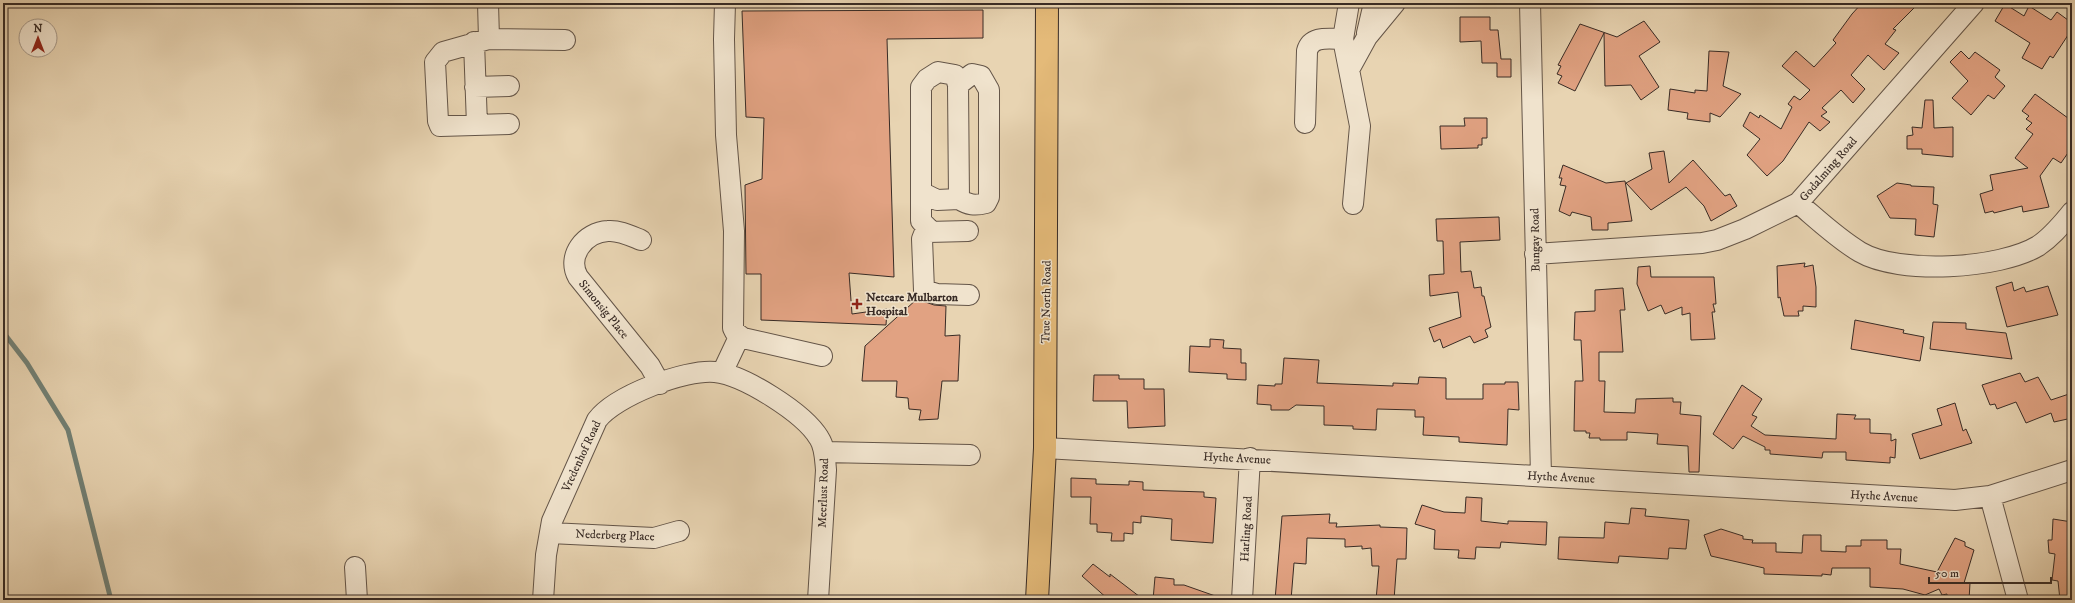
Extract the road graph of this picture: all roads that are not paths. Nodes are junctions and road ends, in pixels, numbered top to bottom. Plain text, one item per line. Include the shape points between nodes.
1 (488, 3) edge
2 (725, 3) edge
3 (1047, 3) edge
4 (1349, 3) edge
5 (1374, 3) edge
6 (1395, 3) edge
7 (1530, 3) edge
8 (1974, 3) edge
9 (1367, 37) junction
10 (1343, 39) junction
11 (481, 40) junction
12 (565, 40) dead end
13 (1350, 68) junction
14 (958, 85) junction
15 (509, 86) dead end
16 (476, 88) junction
17 (1305, 123) dead end
18 (509, 124) dead end
19 (477, 125) junction
20 (921, 192) junction
21 (959, 199) junction
22 (1798, 203) junction
23 (1353, 204) dead end
24 (2072, 212) edge
25 (968, 231) dead end
26 (932, 232) junction
27 (641, 240) dead end
28 (1535, 254) junction
29 (969, 295) dead end
30 (739, 337) junction
31 (822, 356) dead end
32 (722, 373) junction
33 (741, 379) joint
34 (660, 384) junction
35 (1045, 448) junction
36 (824, 452) junction
37 (970, 455) dead end
38 (1250, 458) junction
39 (2072, 470) edge
40 (1540, 476) junction
41 (1990, 496) junction
42 (679, 531) dead end
43 (550, 533) junction
44 (355, 567) dead end
45 (357, 600) edge
46 (543, 600) edge
47 (818, 600) edge
48 (1037, 600) edge
49 (1242, 600) edge
50 (2018, 600) edge

1 - 11 street
2 - 30 street via 726,135 734,231 733,328
3 - 35 main road, True North Road
4 - 10 street
5 - 9 street
6 - 9 street
7 - 28 street, Bungay Road
8 - 22 street, Godalming Road
9 - 13 street
10 - 13 street
10 - 17 street via 1313,40 1308,45
11 - 12 street
11 - 16 street
11 - 19 street via 443,52 435,62 440,126
13 - 23 street via 1360,126
14 - 20 street via 955,75 938,72 927,79 921,88
14 - 21 street
14 - 21 street via 972,74 981,76 989,90 989,197 986,203 977,206
15 - 16 street
16 - 19 street
18 - 19 street
20 - 21 street via 937,200
20 - 26 street via 921,221
22 - 24 street via 1837,236 1861,252 1889,262 1932,266 1978,264 2025,252 2053,234
22 - 28 street, Godalming Road via 1746,229 1702,243
25 - 26 street
26 - 29 street via 922,236 923,289 937,294
27 - 34 street, Simonsig Place via 609,231 596,233 578,248 574,266 578,277 650,366
28 - 40 street, Bungay Road
30 - 31 street
30 - 32 street
32 - 33 street, Vredenhof Road
32 - 34 street, Vredenhof Road via 699,372
33 - 36 street, Meerlust Road via 807,422 819,438
34 - 43 street, Vredenhof Road via 620,400 608,407 597,420 558,506
35 - 38 street, Hythe Avenue
35 - 48 main road, True North Road
36 - 37 street
36 - 47 street, Meerlust Road via 826,470
38 - 40 street, Hythe Avenue
38 - 49 street, Harling Road
39 - 41 street, Hythe Avenue
40 - 41 street, Hythe Avenue via 1955,500
41 - 50 street
42 - 43 street, Nederberg Place via 654,538
43 - 46 street, Vredenhof Road
44 - 45 street

